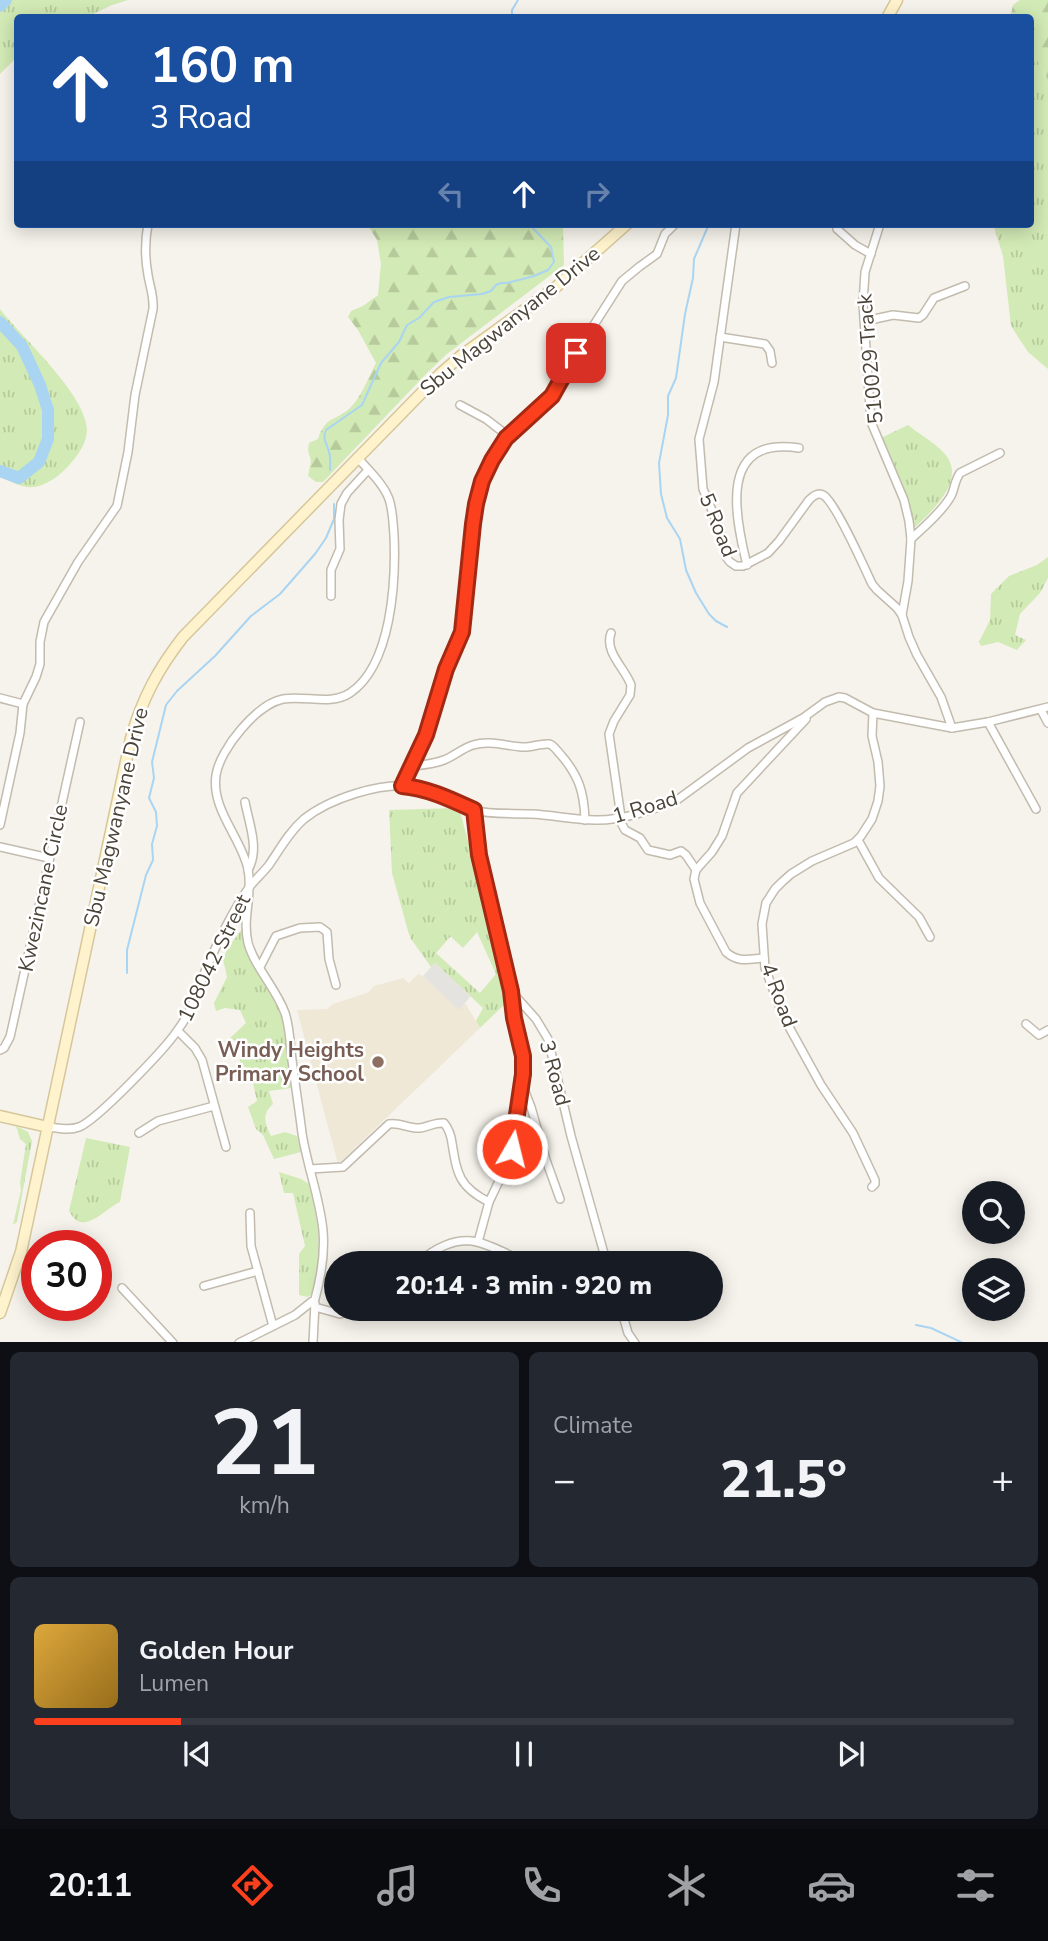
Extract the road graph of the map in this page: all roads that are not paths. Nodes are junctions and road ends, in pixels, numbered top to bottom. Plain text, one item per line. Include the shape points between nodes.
1 (147, 228) edge
2 (622, 228) edge
3 (671, 228) edge
4 (735, 228) edge
5 (879, 228) edge
6 (837, 229) dead end
7 (871, 254) junction
8 (965, 286) dead end
9 (864, 321) junction
10 (720, 337) junction
11 (772, 363) dead end
12 (460, 405) dead end
13 (508, 436) junction
14 (799, 448) dead end
15 (1000, 453) dead end
16 (357, 457) junction
17 (368, 470) junction
18 (911, 539) junction
19 (747, 565) junction
20 (331, 596) dead end
21 (902, 615) junction
22 (611, 633) dead end
23 (0, 698) edge
24 (22, 706) junction
25 (1044, 708) edge
26 (810, 713) junction
27 (873, 713) junction
28 (80, 722) dead end
29 (988, 722) junction
30 (1048, 723) edge
31 (952, 728) junction
32 (412, 766) junction
33 (402, 786) junction
34 (245, 802) dead end
35 (1036, 809) dead end
36 (474, 810) junction
37 (619, 817) junction
38 (585, 820) junction
39 (0, 825) edge
40 (858, 840) junction
41 (0, 847) edge
42 (50, 858) junction
43 (248, 870) junction
44 (695, 870) junction
45 (250, 886) junction
46 (930, 937) dead end
47 (764, 958) junction
48 (260, 967) junction
49 (337, 985) dead end
50 (511, 991) junction
51 (1026, 1024) dead end
52 (1048, 1030) edge
53 (178, 1031) junction
54 (0, 1050) edge
55 (522, 1084) junction
56 (215, 1106) junction
57 (0, 1116) edge
58 (48, 1127) junction
59 (139, 1133) dead end
60 (226, 1147) dead end
61 (310, 1169) junction
62 (872, 1187) dead end
63 (560, 1199) dead end
64 (489, 1202) junction
65 (250, 1213) dead end
66 (478, 1242) junction
67 (434, 1251) edge
68 (498, 1251) edge
69 (603, 1251) edge
70 (258, 1271) junction
71 (204, 1286) dead end
72 (122, 1288) dead end
73 (315, 1303) junction
74 (324, 1307) edge
75 (0, 1313) edge
76 (624, 1321) edge
77 (273, 1326) junction
78 (173, 1342) edge
79 (239, 1342) edge
80 (313, 1342) edge
81 (633, 1342) edge

1 - 24 street via 153,309 120,495 112,516 78,562 44,622 39,671
2 - 16 main road, Sbu Magwanyane Drive via 556,287 462,355
3 - 13 street via 657,254 622,281 552,396
4 - 10 street, 5 Road
5 - 7 street, 510029 Track
6 - 7 street
7 - 9 street, 510029 Track via 863,282
8 - 9 street via 934,298 919,318 893,315
9 - 18 street, 510029 Track via 871,422 904,500
10 - 11 street via 765,344
10 - 19 street, 5 Road via 699,439 700,472 726,557 736,566
12 - 13 street
13 - 32 street via 478,494 463,627
14 - 19 street via 781,445 760,450 738,477 737,507
15 - 18 street via 960,473 952,494
16 - 17 street, 108042 Street
16 - 58 main road, Sbu Magwanyane Drive via 183,637 144,697 131,738
17 - 20 street via 341,504 340,549 331,570
17 - 43 street, 108042 Street via 387,495 392,513 395,576 389,621 373,667 357,688 329,700 293,698 269,704 223,755 216,773 218,800
18 - 21 street, 510029 Track
19 - 21 street, 5 Road via 768,553 809,500 822,494 872,584
21 - 31 street, 5 Road
22 - 37 street via 610,648 631,685 609,734
23 - 24 street
24 - 39 street
25 - 29 street, 1 Road
25 - 30 street
26 - 27 street, 1 Road via 839,697
26 - 37 street, 1 Road via 748,748 677,800
26 - 44 street via 737,793 722,836
27 - 31 street, 1 Road
27 - 40 street via 879,793 872,819
28 - 42 street, Kwezincane Circle
29 - 31 street, 1 Road
29 - 35 street
32 - 33 street
32 - 38 street via 434,764 479,744 548,744 578,779
33 - 36 street, 1 Road via 438,794
33 - 45 street, 1 Road via 356,794 316,811 290,833
34 - 43 street via 254,850
36 - 38 street, 1 Road
36 - 50 street, 3 Road via 479,855
37 - 38 street, 1 Road
37 - 44 street via 625,830 640,838 648,850 670,855 681,851
40 - 46 street via 879,878 919,917
40 - 47 street, 4 Road via 802,867 775,889 763,914
41 - 42 street
42 - 54 street, Kwezincane Circle via 10,1037
43 - 45 street, 108042 Street
44 - 47 street via 700,904 726,952 741,960
45 - 48 street via 248,940
45 - 53 street, 108042 Street via 230,918
47 - 62 street, 4 Road via 783,1016 853,1133 875,1180
48 - 49 street via 276,936 320,927 327,932
48 - 61 street via 288,1023
50 - 55 street via 523,1056
50 - 69 street, 3 Road via 548,1040
51 - 52 street via 1039,1035
53 - 56 street via 199,1053
53 - 58 street, 108042 Street via 92,1119 76,1128
55 - 63 street
55 - 64 street via 509,1158
56 - 59 street via 158,1121
56 - 60 street
57 - 58 main road
58 - 75 main road, Sbu Magwanyane Drive via 21,1252
61 - 64 street via 343,1167 389,1124 418,1128 444,1123 460,1178
61 - 73 street via 323,1233
64 - 66 street
65 - 70 street via 251,1246
66 - 67 street
66 - 68 street
70 - 71 street
70 - 77 street
72 - 78 street
73 - 74 street
73 - 77 street
73 - 80 street
76 - 81 street
77 - 79 street

